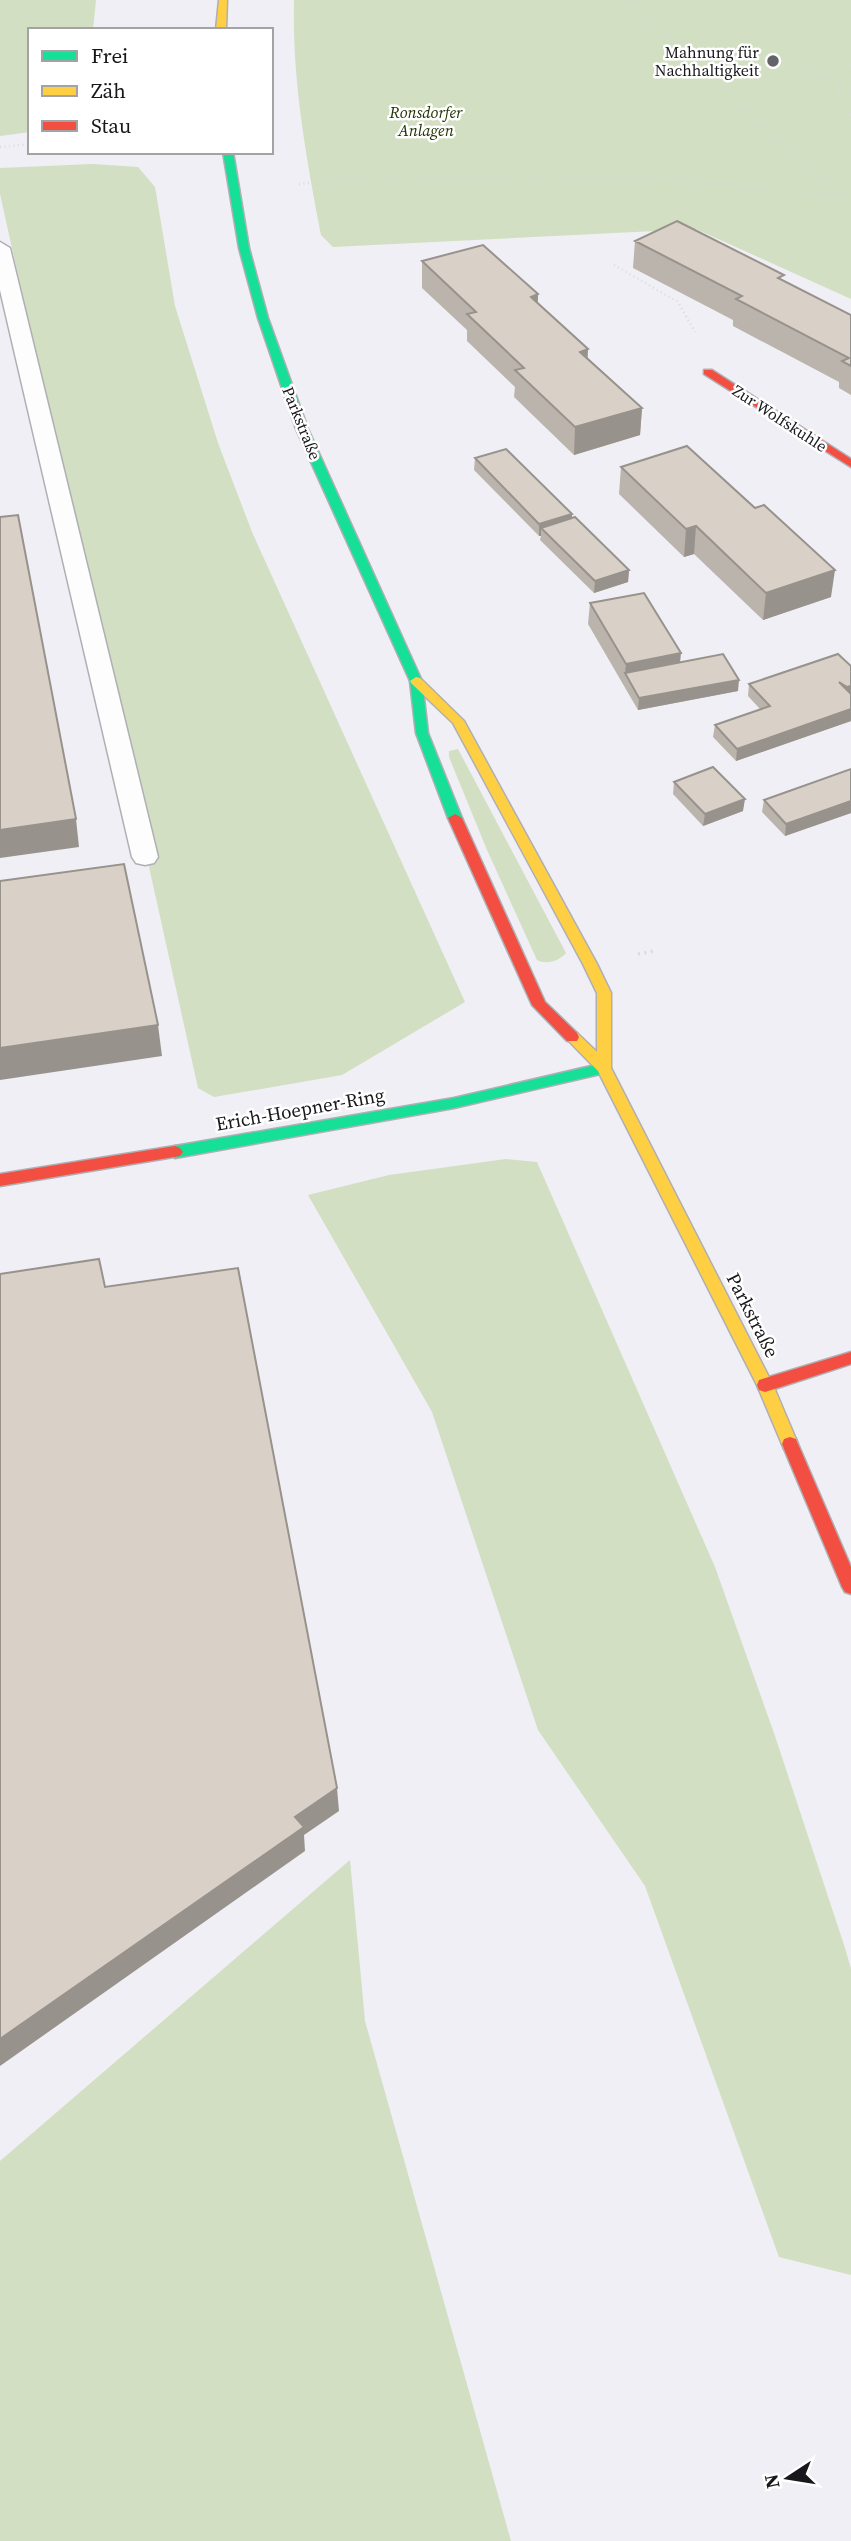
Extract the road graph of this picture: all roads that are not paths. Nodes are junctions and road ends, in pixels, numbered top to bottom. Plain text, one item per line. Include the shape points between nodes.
1 (223, 0) edge
2 (221, 28) edge
3 (228, 154) edge
4 (0, 248) edge
5 (708, 372) road end
6 (851, 464) edge
7 (416, 681) junction
8 (145, 857) dead end
9 (604, 1068) junction
10 (0, 1180) edge
11 (851, 1358) edge
12 (765, 1385) junction
13 (851, 1587) edge

1 - 2 main road
3 - 7 main road, Parkstraße via 251,278 302,429
4 - 8 lane
5 - 6 main road, Zur Wolfskuhle
7 - 9 main road, Parkstraße via 422,733 517,961 539,1005
7 - 9 main road, Parkstraße via 458,721 590,964 604,993
9 - 10 main road, Erich-Hoepner-Ring via 525,1089 343,1125
9 - 12 main road, Parkstraße
11 - 12 main road
12 - 13 main road, Parkstraße

